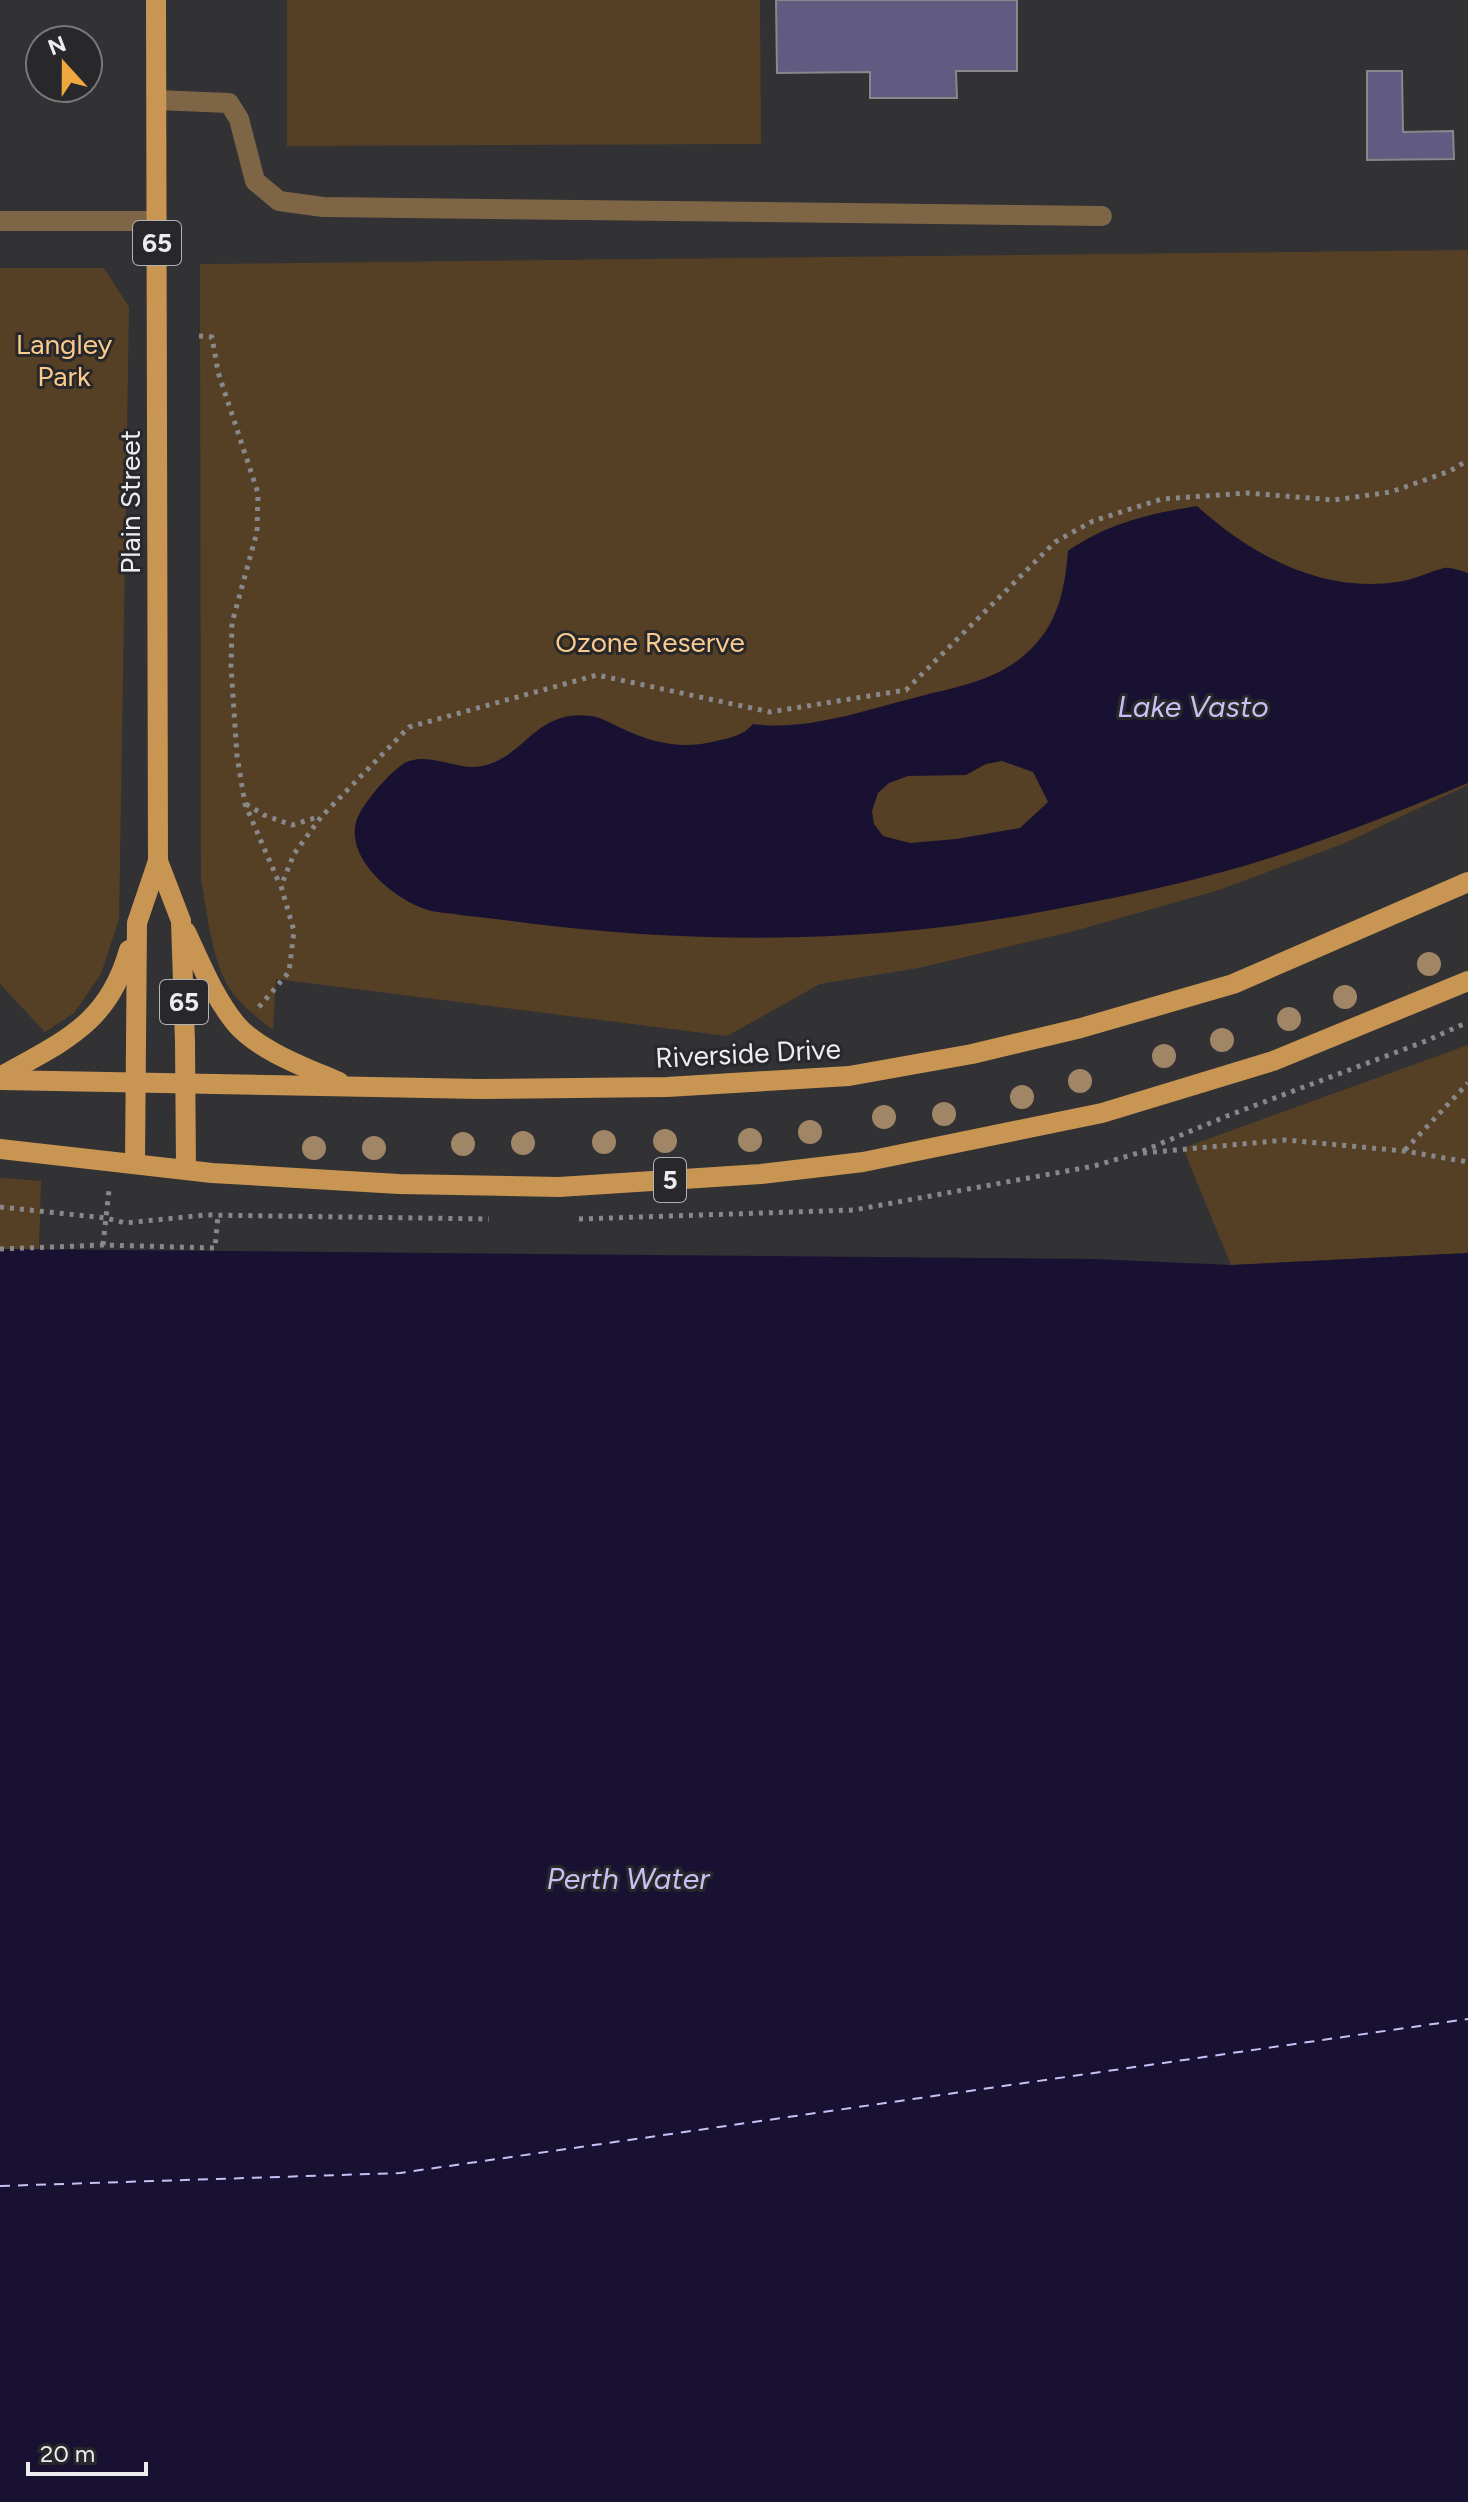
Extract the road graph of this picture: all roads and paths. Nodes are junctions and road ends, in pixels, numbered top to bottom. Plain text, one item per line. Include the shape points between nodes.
1 (156, 0) edge
2 (157, 100) junction
3 (1102, 216) dead end
4 (0, 221) edge
5 (157, 221) junction
6 (199, 336) dead end
7 (1468, 460) edge
8 (245, 804) junction
9 (321, 817) junction
10 (158, 861) junction
11 (1468, 882) edge
12 (281, 886) junction
13 (181, 921) junction
14 (137, 923) junction
15 (1468, 981) edge
16 (256, 1011) dead end
17 (0, 1078) edge
18 (135, 1082) junction
19 (185, 1083) junction
20 (1468, 1083) edge
21 (350, 1087) junction
22 (0, 1149) edge
23 (1404, 1151) junction
24 (1138, 1153) dead end
25 (1468, 1162) edge
26 (135, 1163) junction
27 (186, 1169) junction
28 (218, 1215) dead end
29 (106, 1218) dead end
30 (103, 1245) junction
31 (0, 1249) edge

1 - 2 main road, Plain Street / 65
2 - 3 street via 229,103 239,119 255,181 279,201 323,207
2 - 5 main road, Plain Street / 65
4 - 5 street
5 - 10 main road, Plain Street / 65
6 - 8 path via 212,337 218,372 258,493 257,532 232,623 237,756
7 - 9 path via 1391,492 1334,500 1247,493 1162,499 1093,521 1055,542 906,690 770,712 597,675 409,727
8 - 9 path via 292,825
8 - 12 path
9 - 12 path via 294,854
10 - 13 main road, Plain Street / 65
10 - 14 main road, Plain Street / 65
11 - 21 main road, Riverside Drive via 1233,984 972,1054 849,1076 667,1087
12 - 16 path via 294,931 289,972
13 - 19 main road, Plain Street / 65
13 - 21 main road via 212,990 238,1027 286,1059
14 - 17 main road via 122,976 104,1007 62,1042
14 - 18 main road, Plain Street / 65
15 - 27 main road, 5 via 1273,1061 1102,1113 863,1162 559,1187 399,1184
17 - 18 main road, Riverside Drive
18 - 19 main road, Riverside Drive
18 - 26 main road, Plain Street / 65
19 - 21 main road, Riverside Drive
19 - 27 main road, Plain Street / 65
20 - 23 path
22 - 26 main road, 5
23 - 24 path via 1286,1140
23 - 25 path
26 - 27 main road, 5
28 - 30 path via 215,1248
29 - 30 path
30 - 31 path

